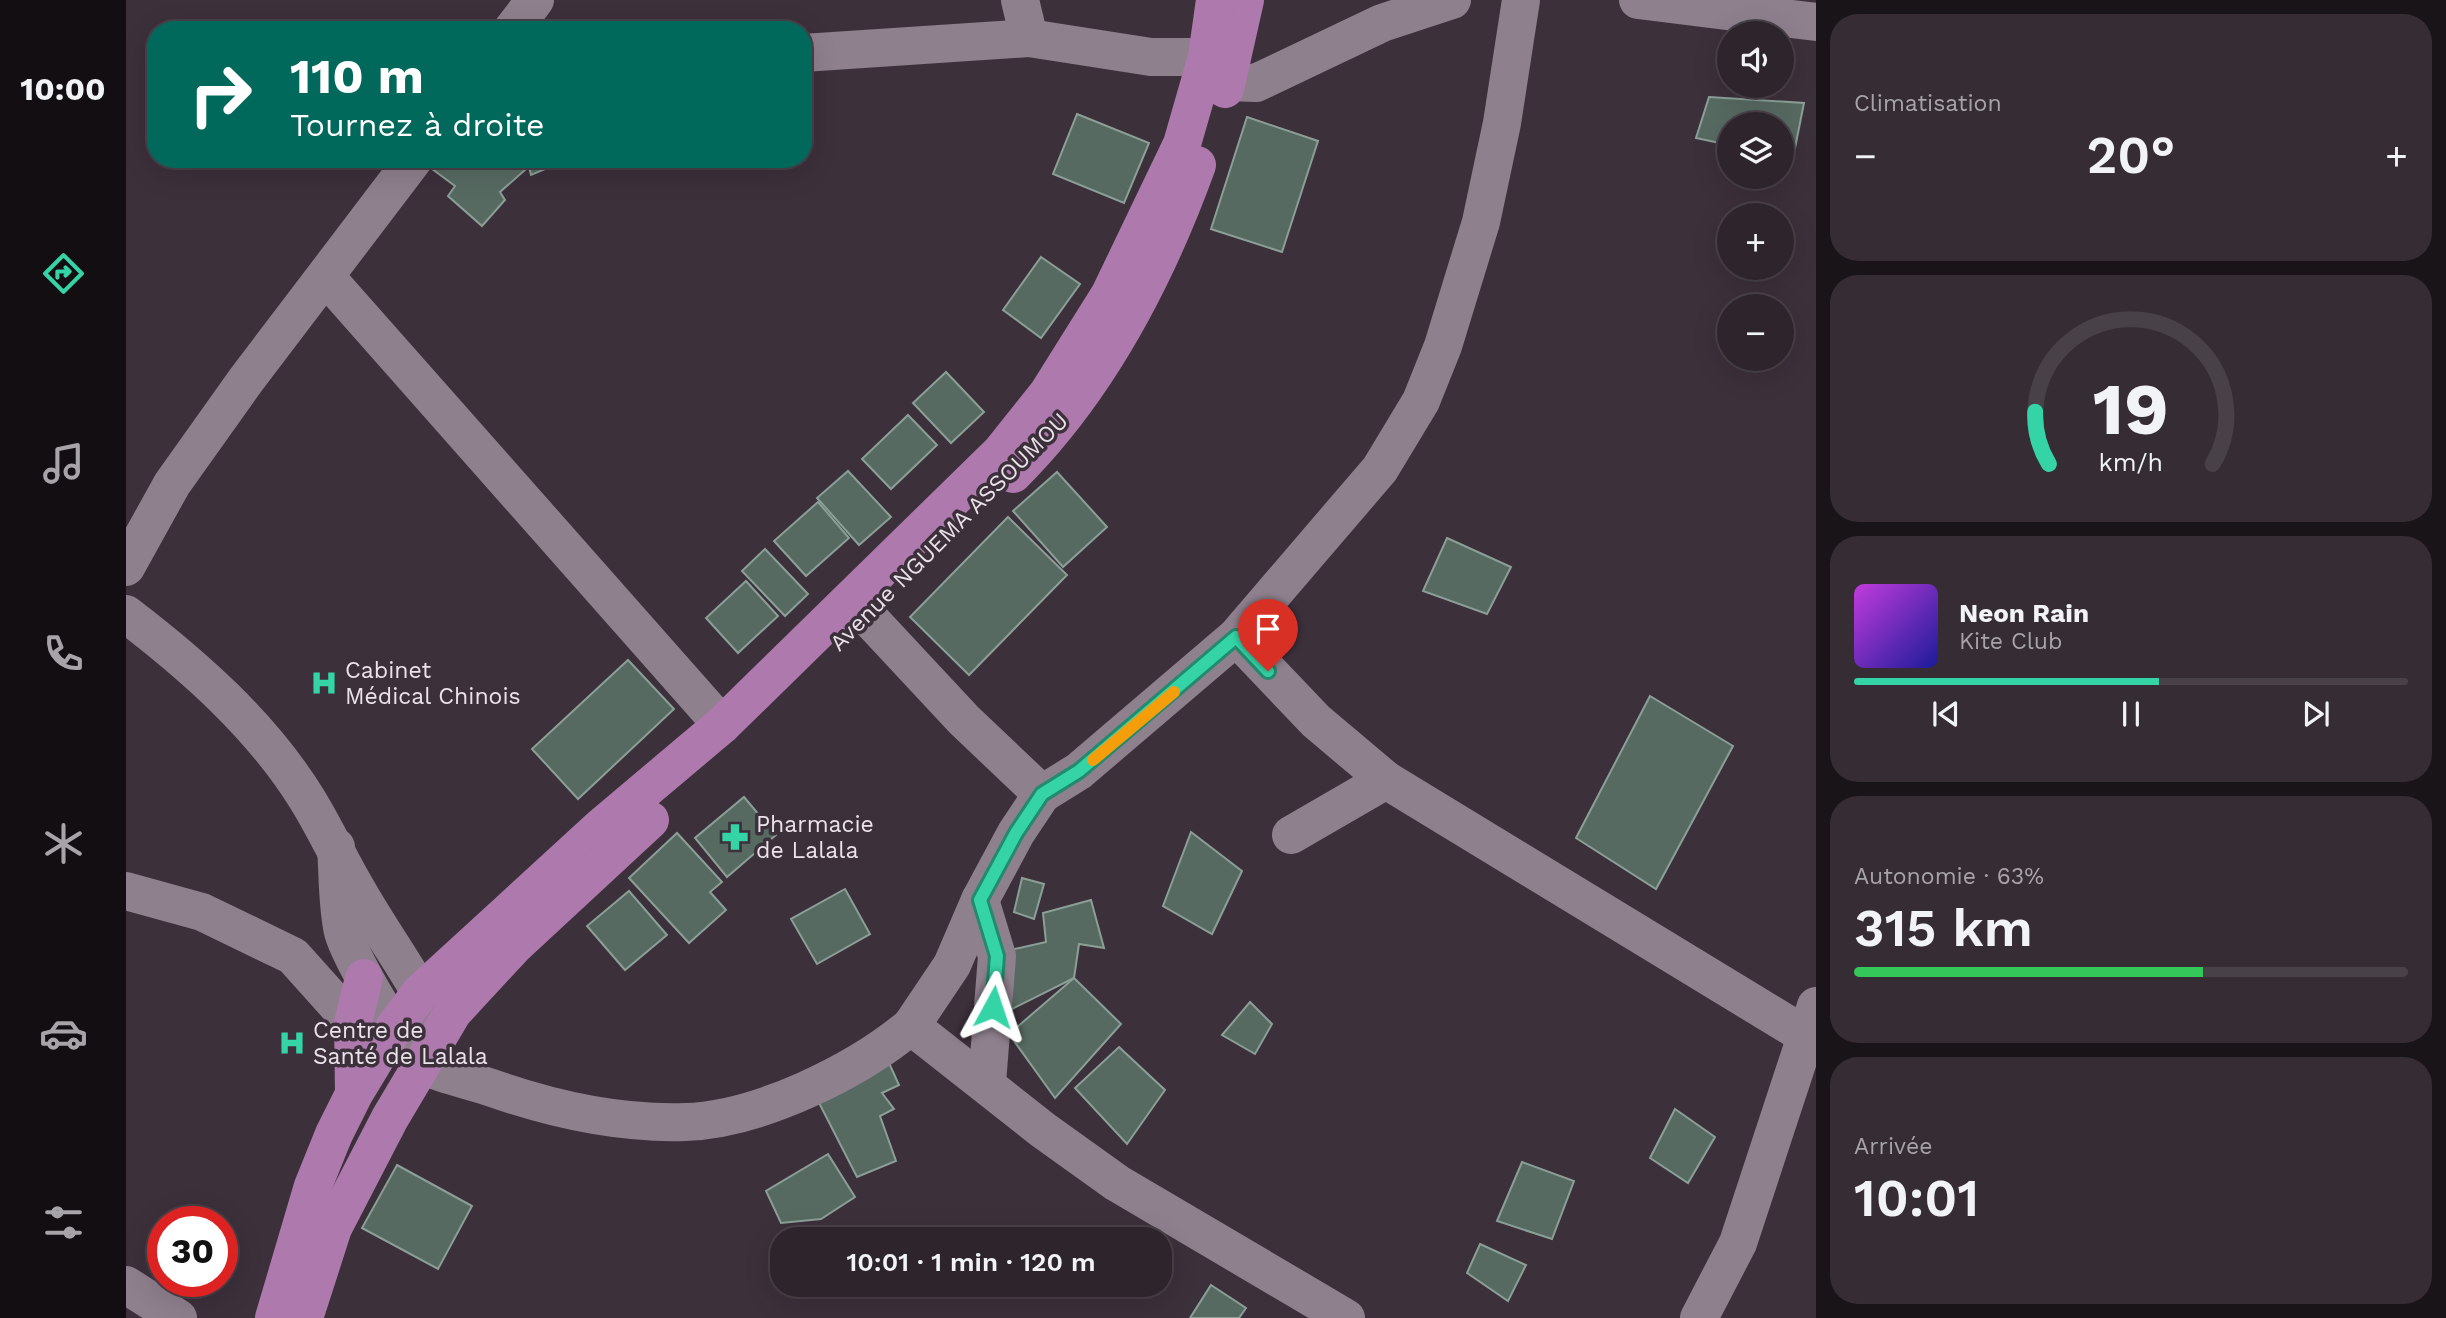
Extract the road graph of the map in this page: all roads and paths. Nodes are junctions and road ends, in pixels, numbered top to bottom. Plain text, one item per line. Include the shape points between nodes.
1 (535, 0) edge
2 (1020, 0) edge
3 (1215, 0) edge
4 (1245, 0) edge
5 (1452, 0) edge
6 (1521, 0) edge
7 (1638, 0) edge
8 (519, 21) edge
9 (1816, 22) edge
10 (1030, 38) junction
11 (812, 51) edge
12 (1217, 70) junction
13 (407, 168) edge
14 (326, 277) junction
15 (126, 567) edge
16 (126, 614) edge
17 (867, 616) junction
18 (1236, 637) junction
19 (722, 725) junction
20 (1385, 780) junction
21 (1042, 794) junction
22 (1291, 835) dead end
23 (611, 836) junction
24 (336, 847) junction
25 (126, 891) edge
26 (980, 900) junction
27 (364, 978) junction
28 (421, 992) junction
29 (1811, 1021) edge
30 (353, 1023) junction
31 (911, 1026) junction
32 (394, 1028) junction
33 (431, 1048) junction
34 (987, 1083) junction
35 (354, 1094) junction
36 (126, 1284) edge
37 (178, 1318) edge
38 (274, 1318) edge
39 (304, 1318) edge
40 (1346, 1318) edge
41 (1699, 1318) edge

1 - 8 street
2 - 10 street
3 - 12 main road, Avenue NGUEMA ASSOUMOU
4 - 12 main road, Avenue NGUEMA ASSOUMOU
5 - 12 street via 1382,23 1256,83
6 - 18 street via 1481,222 1421,401 1380,470
7 - 9 street
10 - 11 street
10 - 12 street
12 - 17 main road, Avenue NGUEMA ASSOUMOU via 1177,221 1149,279 1065,418
12 - 19 main road, Avenue NGUEMA ASSOUMOU via 1110,294 1048,393 1001,452
13 - 14 street
14 - 15 street via 172,484
14 - 19 street
16 - 24 street via 161,641 265,740
17 - 21 street via 964,720
17 - 23 main road, Avenue NGUEMA ASSOUMOU via 793,691
18 - 20 street via 1316,721
18 - 21 street via 1079,771
19 - 23 main road, Avenue NGUEMA ASSOUMOU
20 - 22 street
20 - 29 street
21 - 26 street
23 - 28 main road
23 - 33 main road via 478,982
24 - 27 street via 343,932
24 - 28 street
25 - 30 street via 202,912 293,956
26 - 31 street via 952,965
26 - 34 street via 997,956
27 - 30 main road
27 - 32 street
28 - 32 main road
28 - 33 street
29 - 41 street via 1738,1244
30 - 35 main road
31 - 33 street via 881,1052 787,1099 686,1122 616,1117 539,1104 466,1079
31 - 34 street
32 - 33 street
32 - 35 main road
33 - 39 main road via 333,1228
34 - 40 street via 1117,1183
35 - 38 main road via 313,1186
36 - 37 street

